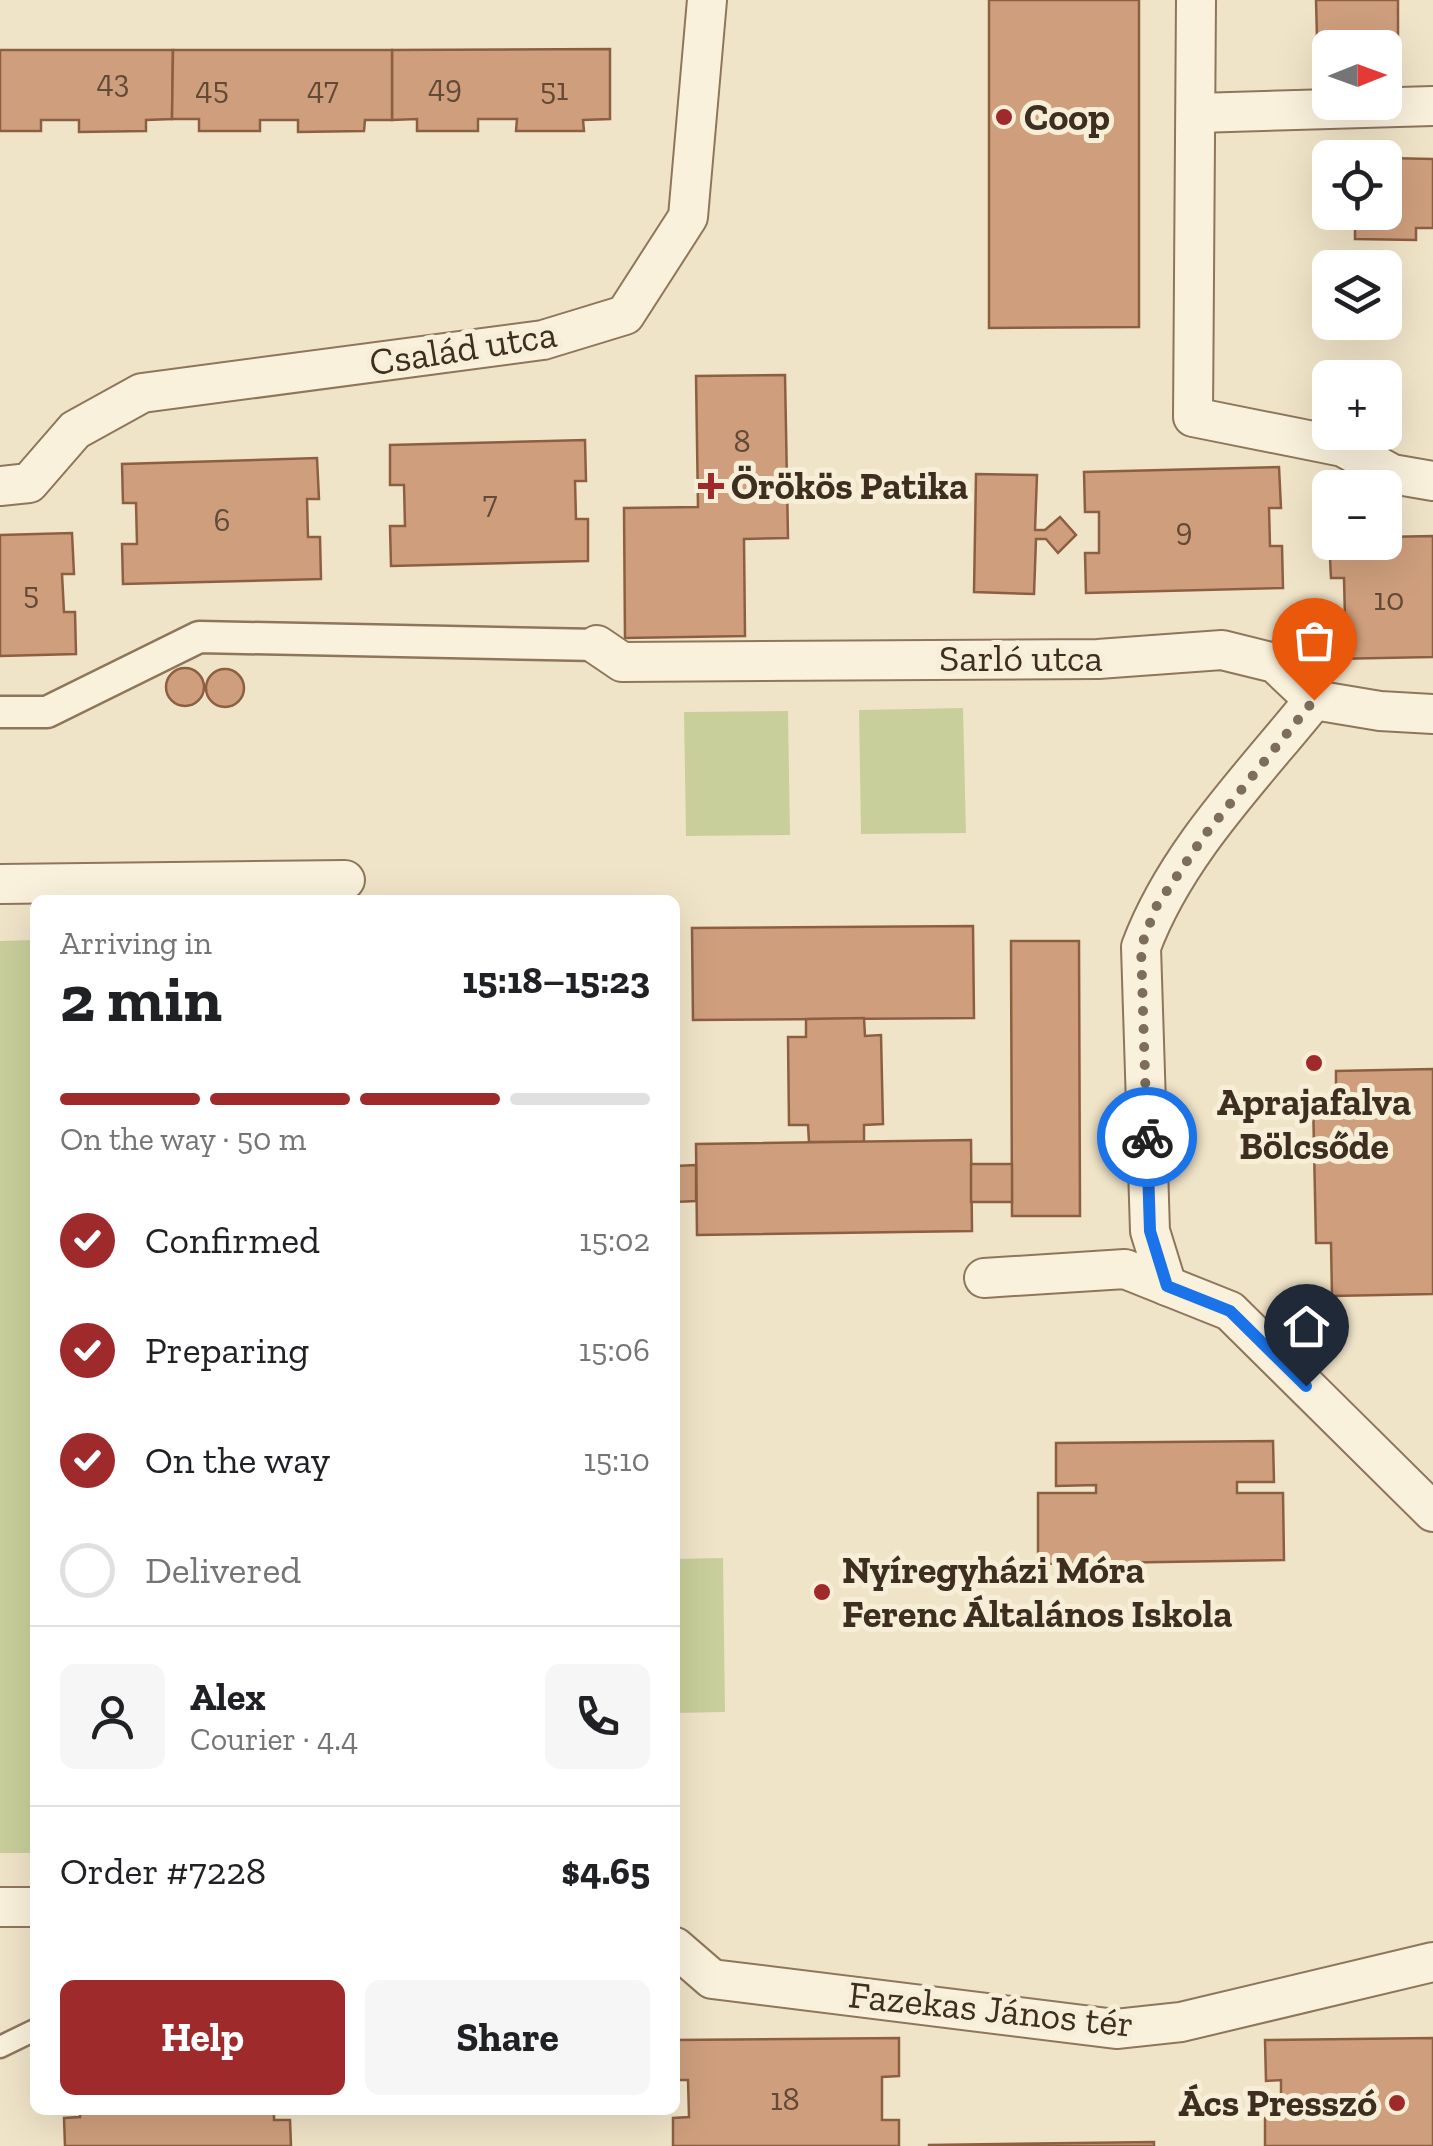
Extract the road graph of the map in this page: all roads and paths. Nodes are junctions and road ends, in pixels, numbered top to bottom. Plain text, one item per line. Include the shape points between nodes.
1 (707, 0) edge
2 (1196, 0) edge
3 (1433, 106) edge
4 (1197, 113) junction
5 (1433, 482) edge
6 (0, 486) edge
7 (597, 645) joint
8 (1314, 700) junction
9 (0, 712) edge
10 (1433, 714) edge
11 (345, 880) dead end
12 (0, 884) edge
13 (984, 1278) dead end
14 (1167, 1286) junction
15 (1433, 1512) edge
16 (0, 1907) edge
17 (30, 1907) edge
18 (680, 1950) edge
19 (1433, 1962) edge
20 (30, 2032) edge
21 (0, 2047) edge

1 - 6 street, Család utca via 688,216 625,314 543,340 142,393 76,430 29,483
2 - 4 street
3 - 4 street
4 - 5 street via 1193,417 1343,448 1392,474
7 - 8 street, Sarló utca via 622,662 1098,659 1222,650 1274,663
7 - 9 street via 199,637 47,712
8 - 10 street
8 - 14 street via 1204,836 1156,907 1141,947 1150,1231
11 - 12 street
13 - 14 street via 1125,1269
14 - 15 street via 1230,1311
16 - 17 street
18 - 19 street, Fazekas János tér via 712,1979 1116,2029 1181,2022
20 - 21 lane

